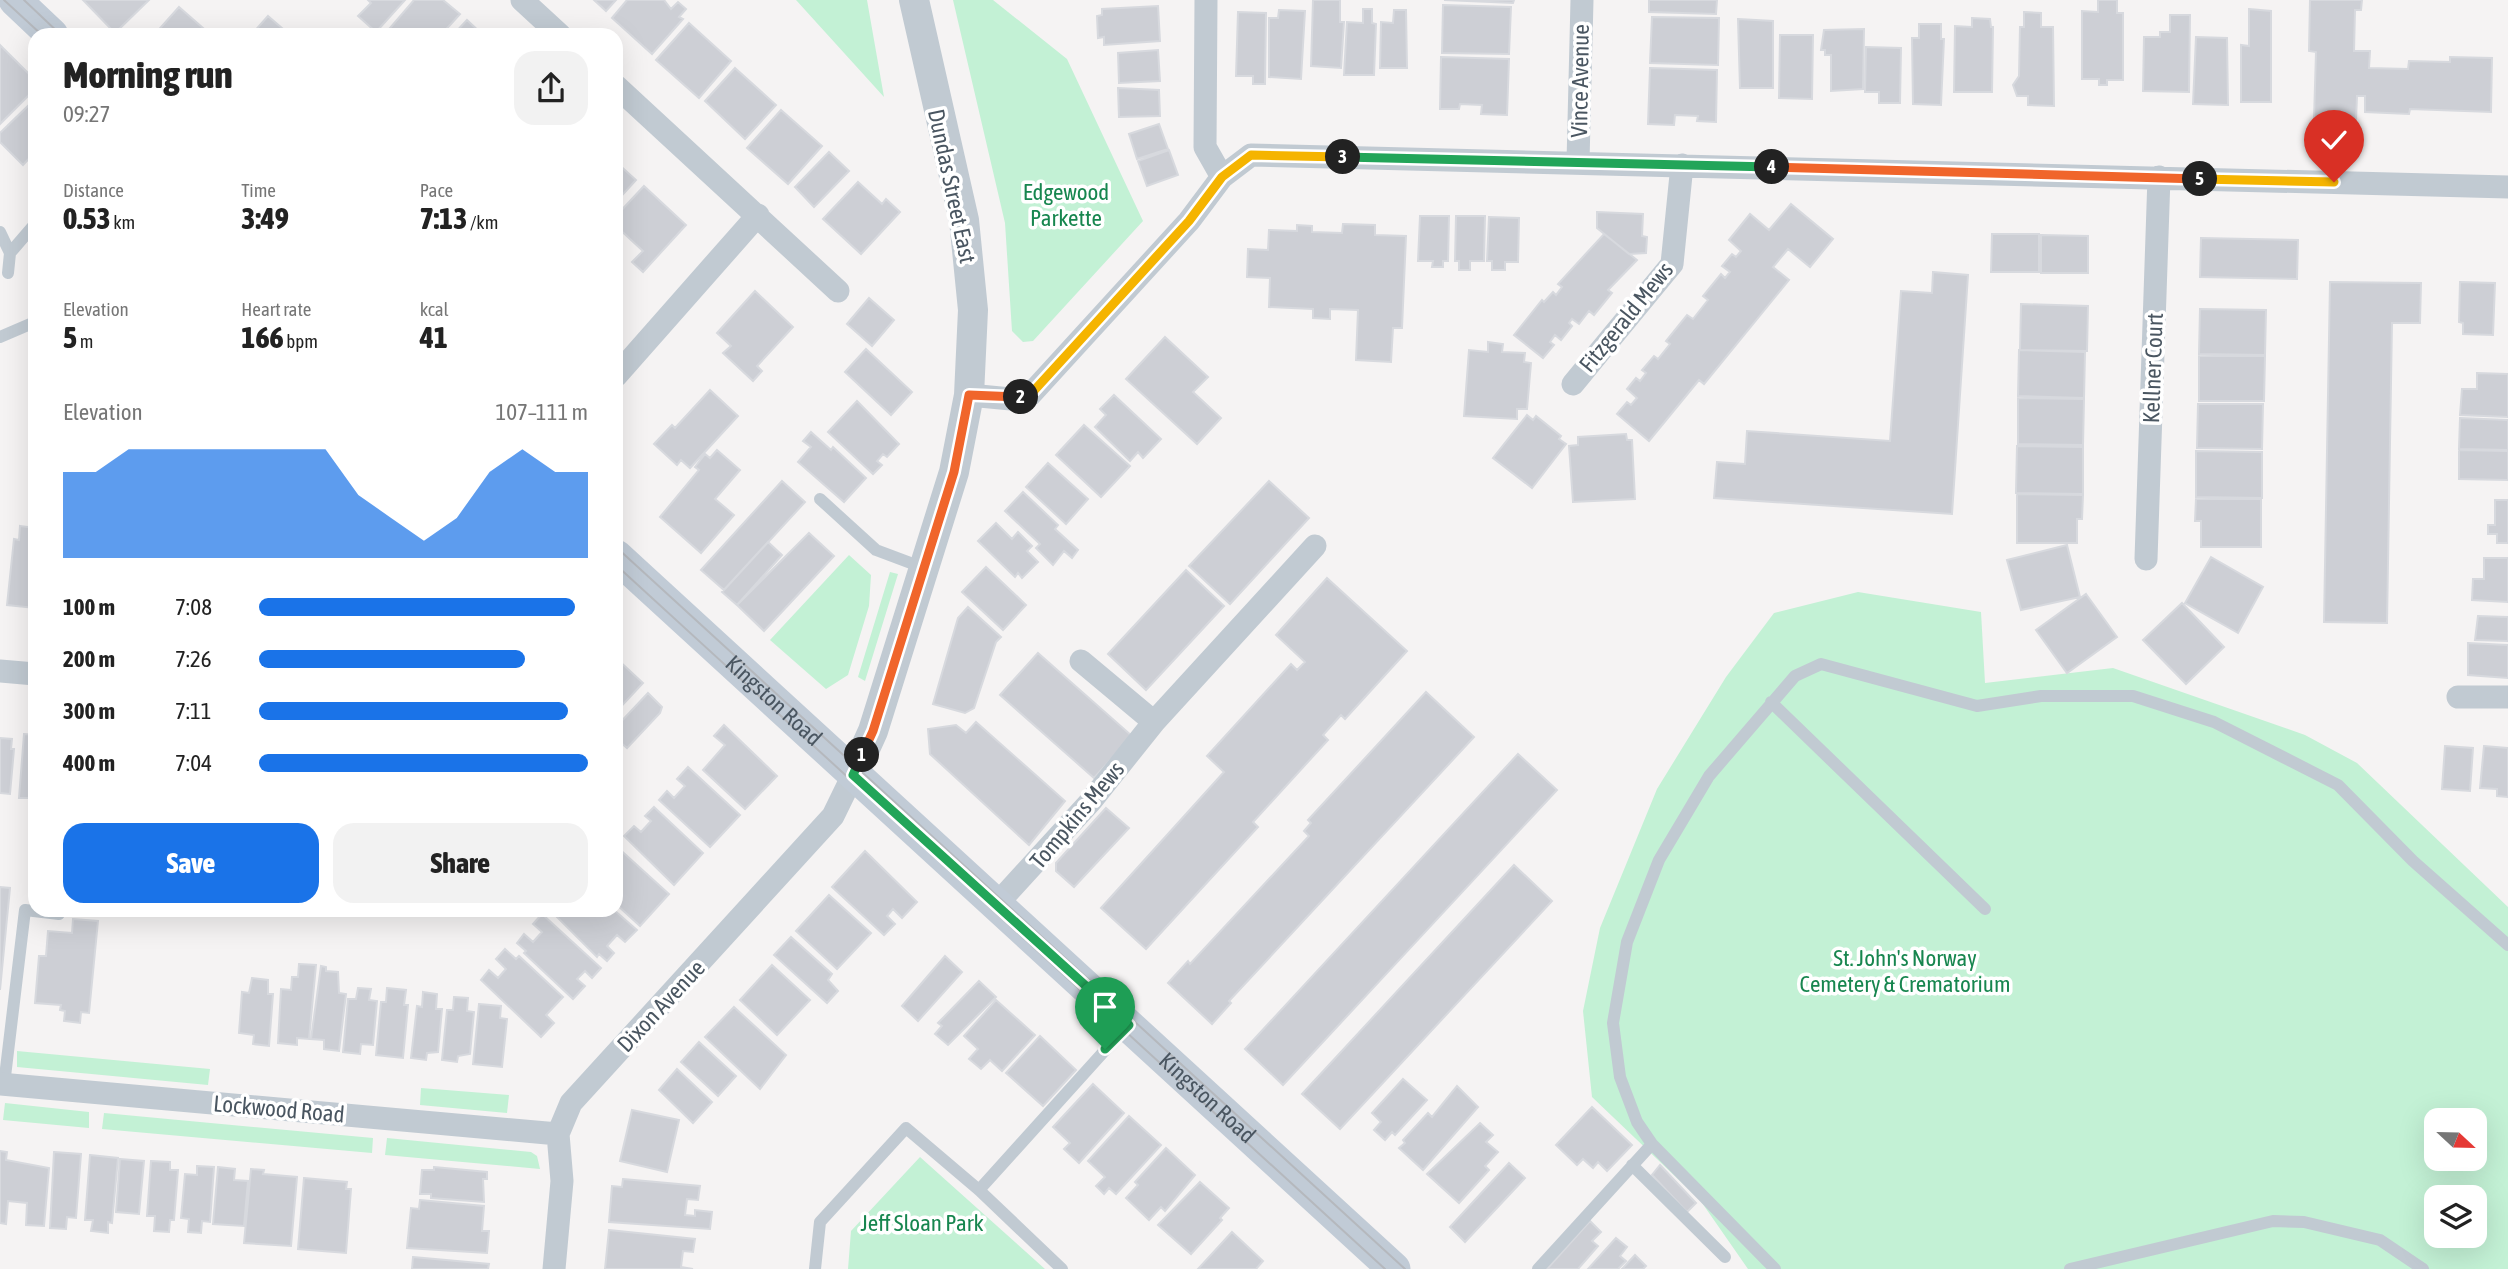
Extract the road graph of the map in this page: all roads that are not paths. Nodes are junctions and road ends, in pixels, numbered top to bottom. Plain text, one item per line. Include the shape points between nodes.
1 (15, 0) edge
2 (522, 0) edge
3 (914, 0) edge
4 (1206, 0) edge
5 (1582, 0) edge
6 (45, 28) edge
7 (552, 28) edge
8 (623, 92) edge
9 (1578, 162) junction
10 (1682, 165) junction
11 (1222, 177) junction
12 (2159, 177) junction
13 (2508, 187) edge
14 (758, 215) junction
15 (0, 232) edge
16 (28, 232) edge
17 (10, 253) junction
18 (8, 273) dead end
19 (838, 291) dead end
20 (28, 325) edge
21 (0, 337) edge
22 (623, 368) edge
23 (1573, 384) dead end
24 (969, 395) junction
25 (820, 499) dead end
26 (1315, 546) dead end
27 (2146, 559) dead end
28 (623, 562) edge
29 (924, 568) junction
30 (1081, 661) dead end
31 (0, 671) edge
32 (28, 673) edge
33 (2458, 697) dead end
34 (2508, 697) edge
35 (1771, 702) junction
36 (1154, 722) junction
37 (853, 775) junction
38 (996, 905) junction
39 (1985, 909) dead end
40 (28, 910) edge
41 (2508, 945) edge
42 (1129, 1025) junction
43 (2, 1084) edge
44 (558, 1134) junction
45 (1652, 1144) junction
46 (1632, 1165) junction
47 (979, 1190) junction
48 (1725, 1257) dead end
49 (554, 1269) edge
50 (815, 1269) edge
51 (1062, 1269) edge
52 (1394, 1269) edge
53 (1538, 1269) edge
54 (1775, 1269) edge
55 (2070, 1269) edge
56 (2423, 1269) edge

1 - 6 main road
2 - 7 street
3 - 24 street, Dundas Street East via 964,220 972,310
4 - 11 street via 1205,147
5 - 9 street, Vince Avenue
8 - 14 street
9 - 10 street
9 - 11 street via 1251,155
10 - 12 street
10 - 23 street, Fitzgerald Mews via 1672,264
11 - 24 street via 1189,221 1030,395 1011,399
12 - 13 street
12 - 27 street, Kellner Court
14 - 19 street
14 - 22 street
15 - 17 lane
16 - 17 lane
17 - 18 lane
20 - 21 lane
24 - 29 street, Dundas Street East via 954,472
25 - 29 lane via 876,550
26 - 36 street, Tompkins Mews
28 - 37 main road, Kingston Road
29 - 37 street, Dundas Street East via 873,731
30 - 36 street
31 - 32 street
33 - 34 street
35 - 39 lane
35 - 41 lane via 1795,676 1821,664 1976,706 2041,696 2133,696 2214,722 2338,785 2413,861
35 - 45 lane via 1709,776 1660,860 1627,942 1613,1023 1620,1077 1637,1122
36 - 38 street, Tompkins Mews via 1091,801
37 - 38 main road, Kingston Road
37 - 44 street, Dixon Avenue via 833,816 571,1103
38 - 42 main road, Kingston Road
40 - 43 lane
42 - 47 lane
42 - 52 main road, Kingston Road
43 - 44 street, Lockwood Road
44 - 49 street, Dixon Avenue via 562,1181
45 - 46 lane
45 - 54 lane
46 - 48 lane
46 - 53 lane
47 - 50 lane via 906,1128 820,1223
47 - 51 lane
55 - 56 lane via 2273,1221 2304,1222 2380,1240

